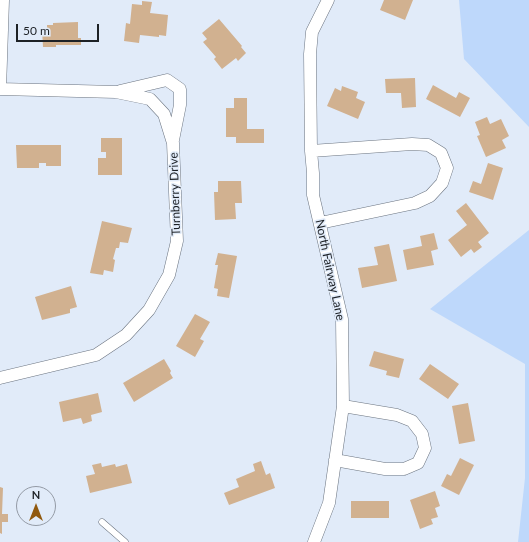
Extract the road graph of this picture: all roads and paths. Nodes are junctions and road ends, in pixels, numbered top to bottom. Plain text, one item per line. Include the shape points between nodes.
1 (3, 0) edge
2 (328, 0) edge
3 (0, 89) edge
4 (116, 92) junction
5 (173, 143) junction
6 (311, 151) junction
7 (320, 223) junction
8 (0, 378) edge
9 (343, 406) junction
10 (335, 460) junction
11 (102, 522) dead end
12 (125, 542) edge
13 (314, 542) edge

1 - 3 street
2 - 6 street, North Fairway Lane via 312,32
3 - 4 street, Turnberry Drive
4 - 5 street, Turnberry Drive via 150,99 164,114
4 - 5 street, Turnberry Drive via 167,80 180,89 180,105
5 - 8 street, Turnberry Drive via 177,240 169,275 149,310 126,335 96,355
6 - 7 street, North Fairway Lane via 313,194
6 - 7 street via 428,145 441,153 447,168 442,183 430,196 415,203
7 - 9 street, North Fairway Lane via 342,319
9 - 10 street, North Fairway Lane
9 - 10 street via 397,415 412,421 422,434 425,448 418,463 404,469 385,469
10 - 13 street, North Fairway Lane via 329,503
11 - 12 lane

